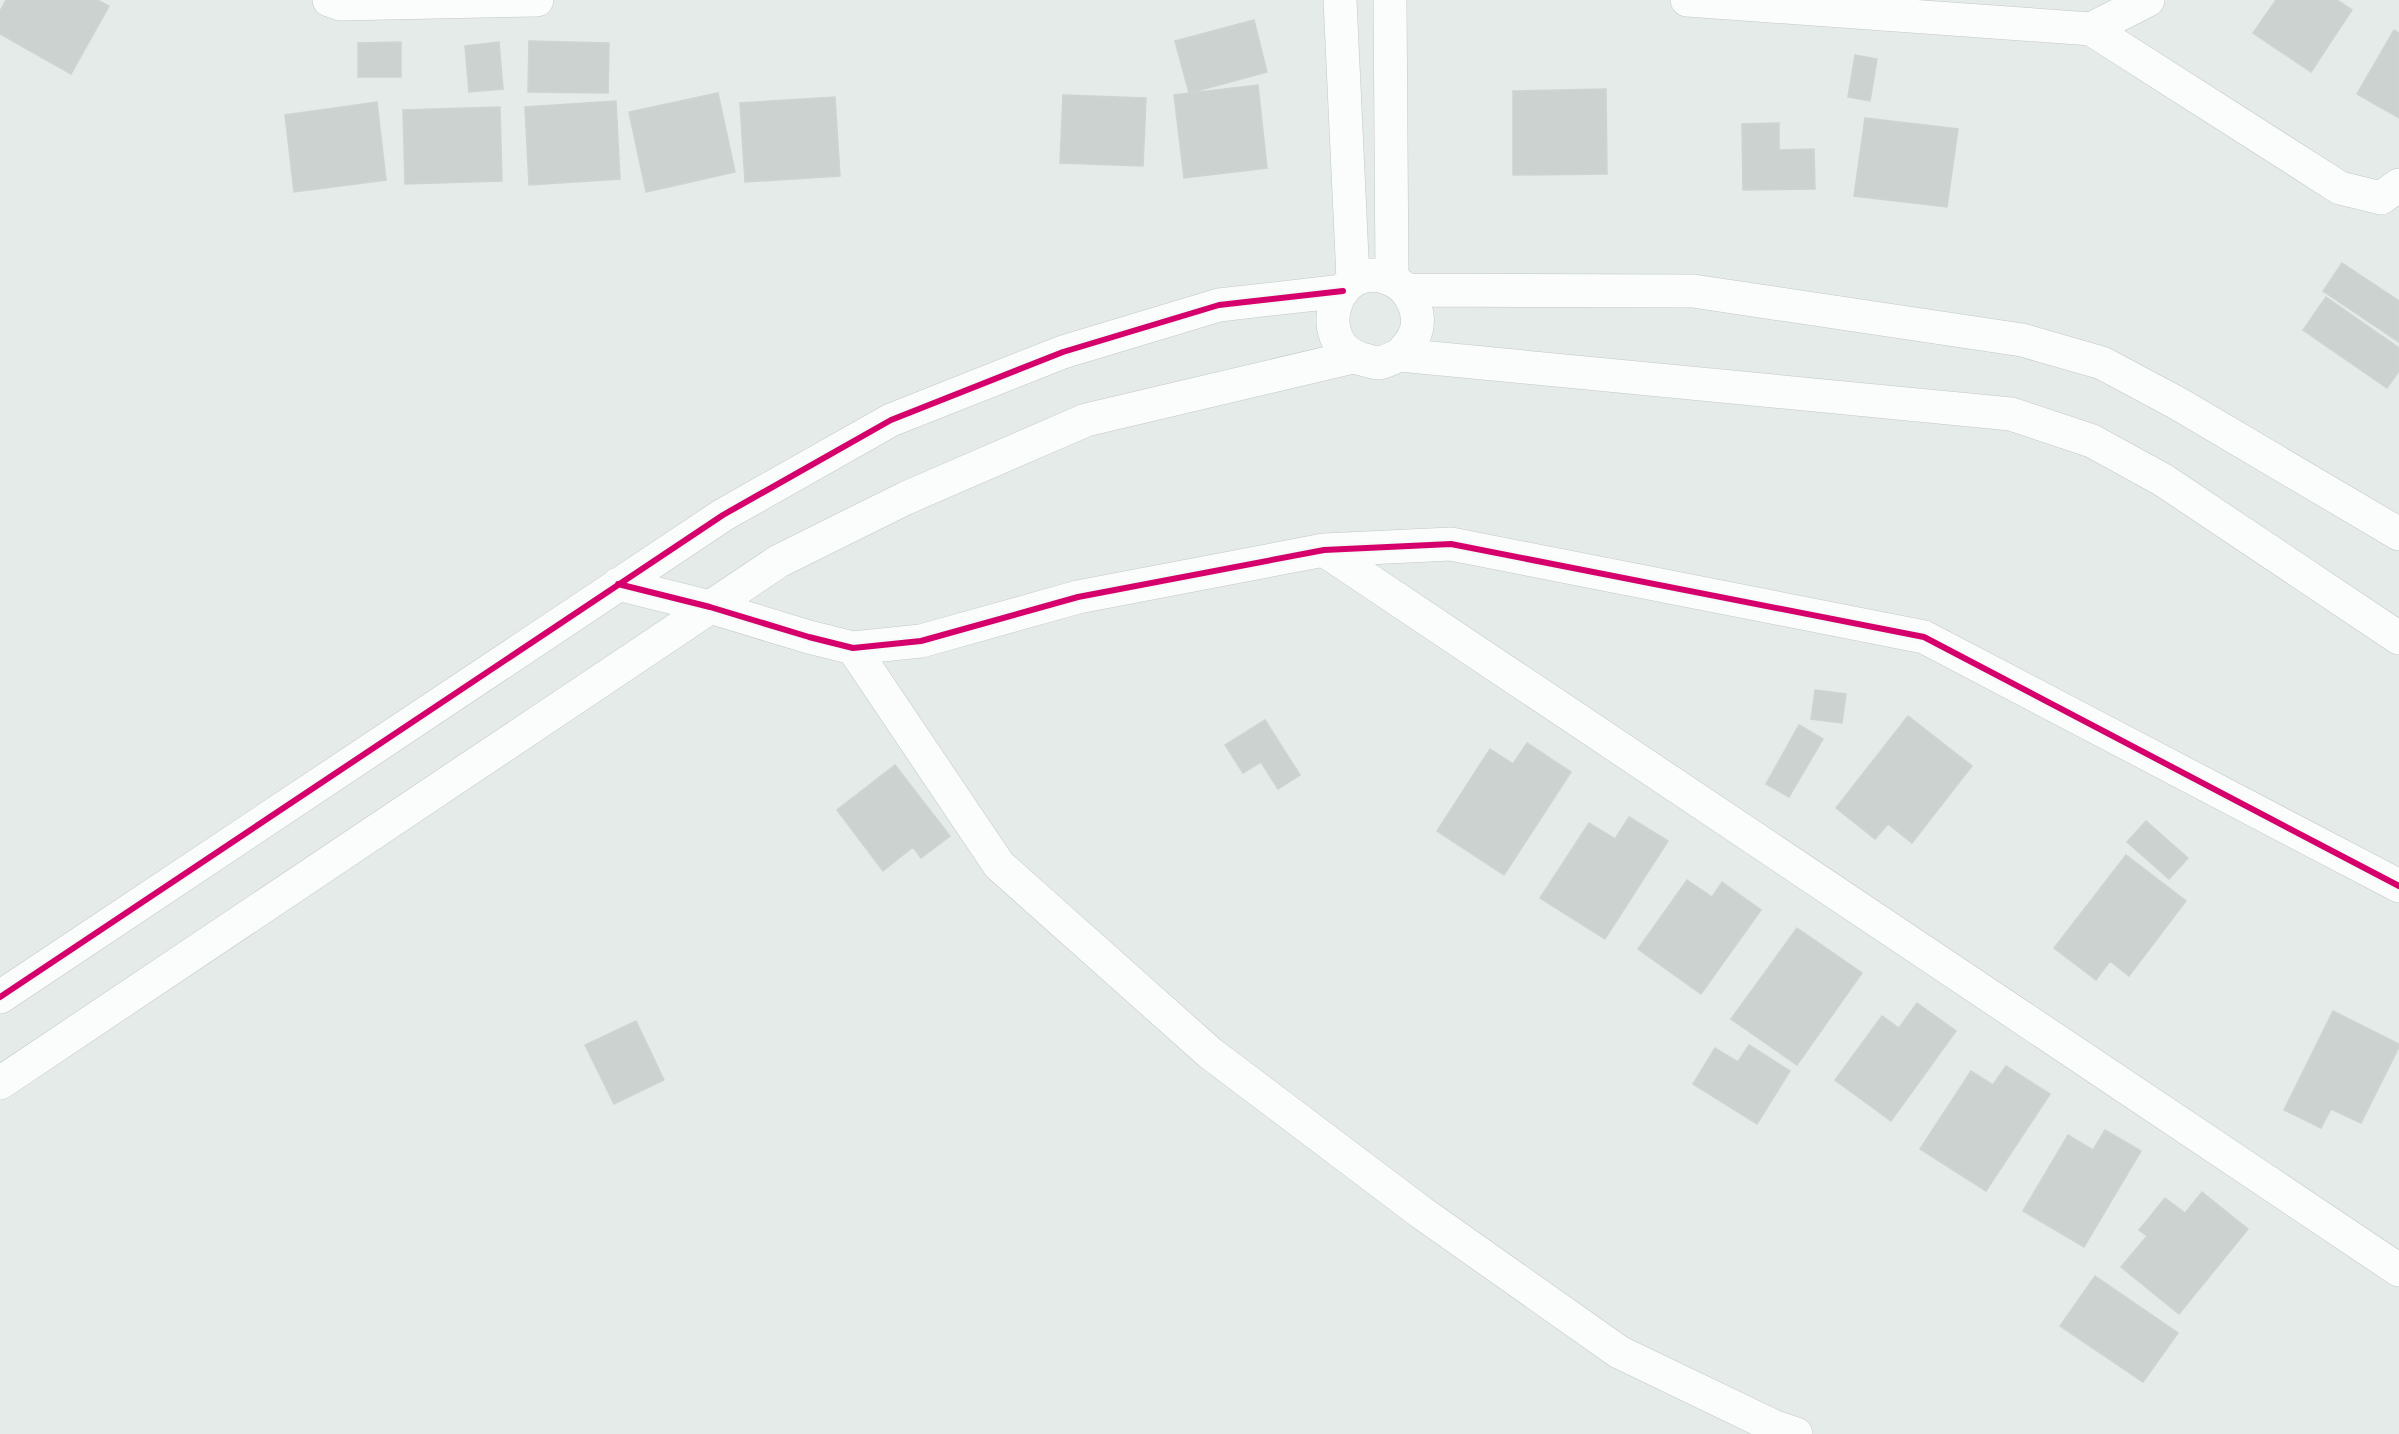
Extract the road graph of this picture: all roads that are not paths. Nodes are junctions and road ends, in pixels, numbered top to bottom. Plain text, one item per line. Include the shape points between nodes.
1 (329, 0) edge
2 (537, 0) edge
3 (1340, 0) edge
4 (1390, 0) edge
5 (1688, 0) edge
6 (2148, 0) edge
7 (2091, 30) junction
8 (2399, 185) edge
9 (1348, 285) junction
10 (1399, 285) junction
11 (1400, 355) junction
12 (1353, 357) junction
13 (2399, 534) edge
14 (1324, 550) junction
15 (618, 584) junction
16 (710, 607) junction
17 (2399, 638) edge
18 (853, 648) junction
19 (2399, 886) edge
20 (0, 997) edge
21 (0, 1083) edge
22 (2399, 1270) edge
23 (1796, 1434) edge

1 - 2 street via 340,4
3 - 9 street
4 - 10 street
5 - 7 street
6 - 7 street
7 - 8 street via 2340,188 2381,198
9 - 10 street via 1373,274
9 - 12 street via 1332,314 1336,339
9 - 15 street via 1218,305 1063,352 891,420 723,515
10 - 11 street via 1418,312 1415,335
10 - 13 street via 1693,291 2022,340 2102,363
11 - 12 street via 1378,363
11 - 17 street via 2011,414 2092,441 2163,480
12 - 16 street via 1086,420 895,503 778,561
14 - 18 street via 1078,597 921,640
14 - 19 street via 1451,544 1924,637
14 - 22 street
15 - 16 street
15 - 20 street
16 - 18 street
16 - 21 street
18 - 23 street via 999,866 1210,1053 1422,1213 1619,1352

